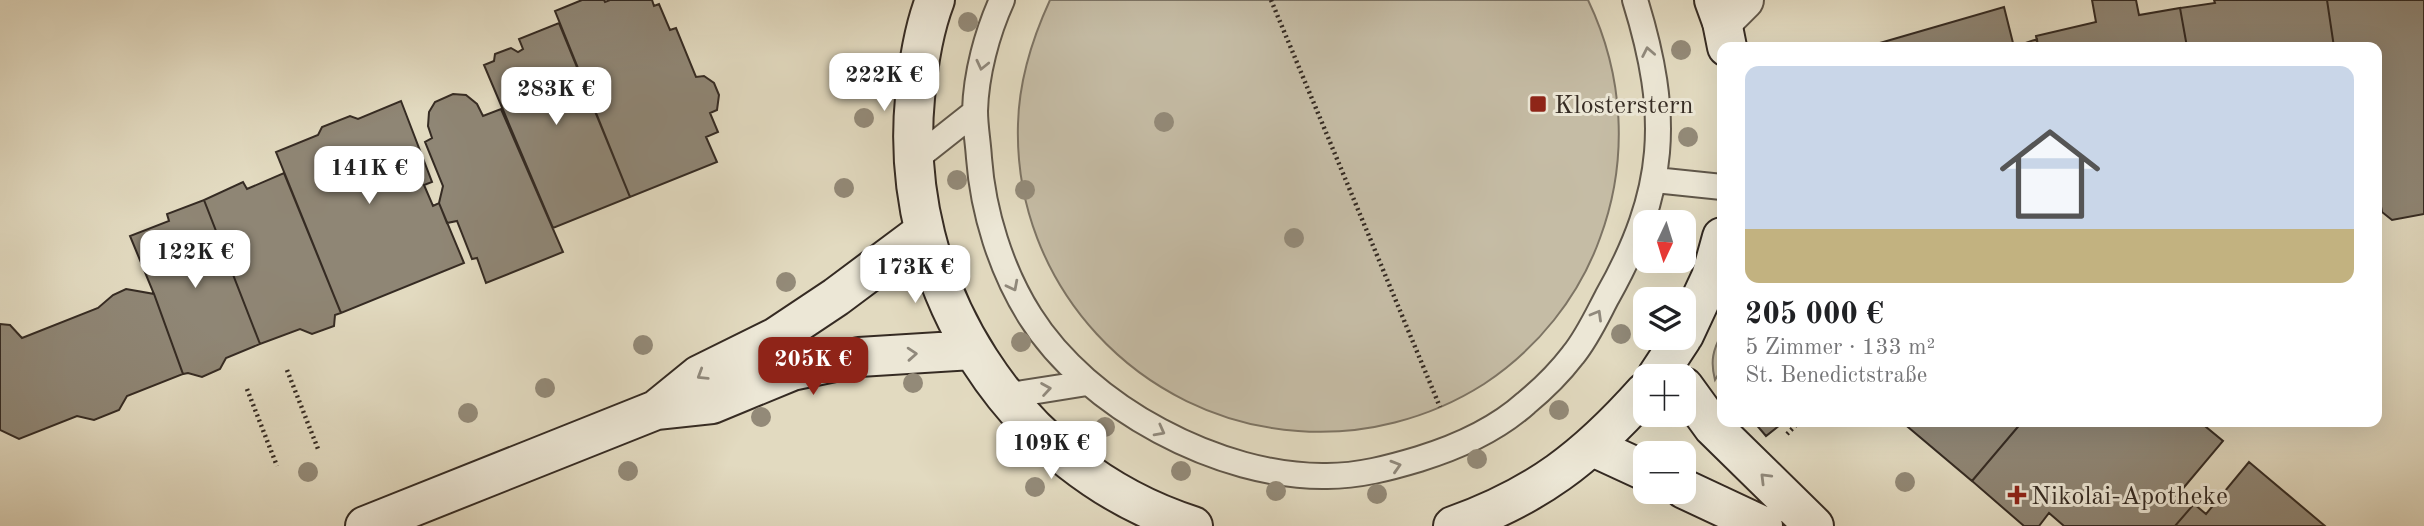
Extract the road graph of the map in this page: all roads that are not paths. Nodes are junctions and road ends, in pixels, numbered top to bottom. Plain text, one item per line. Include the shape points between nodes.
1 (934, 0) edge
2 (1002, 0) edge
3 (1635, 0) edge
4 (975, 112) junction
5 (913, 161) junction
6 (1655, 180) junction
7 (1717, 186) edge
8 (923, 232) junction
9 (1717, 255) edge
10 (972, 350) junction
11 (1672, 364) edge
12 (1087, 383) junction
13 (1005, 396) junction
14 (1696, 402) edge
15 (1633, 405) edge
16 (656, 410) junction
17 (1592, 447) junction
18 (1633, 466) edge
19 (1696, 495) edge
20 (365, 526) edge
21 (1194, 526) edge
22 (1453, 526) edge
23 (1763, 526) edge
24 (1814, 526) edge

1 - 5 main road via 917,77
2 -> 4 lane via 982,64
6 -> 3 lane via 1659,114
4 - 5 lane
4 -> 12 lane via 980,179 1010,281 1032,319
5 - 8 main road
6 - 7 lane
12 -> 6 lane via 1141,421 1202,452 1302,475 1381,470 1457,446 1526,404 1575,354 1624,267
8 - 10 main road via 942,292
8 -> 16 main road via 776,337 699,374
9 - 11 main road
10 - 13 main road
16 -> 10 main road via 712,404 792,371 859,357
13 -> 12 lane
13 - 21 main road via 1038,432 1088,474 1138,503
24 -> 14 main road via 1713,426
15 - 17 main road
16 - 20 main road
17 - 18 main road
17 - 22 main road via 1537,489
19 - 23 main road

